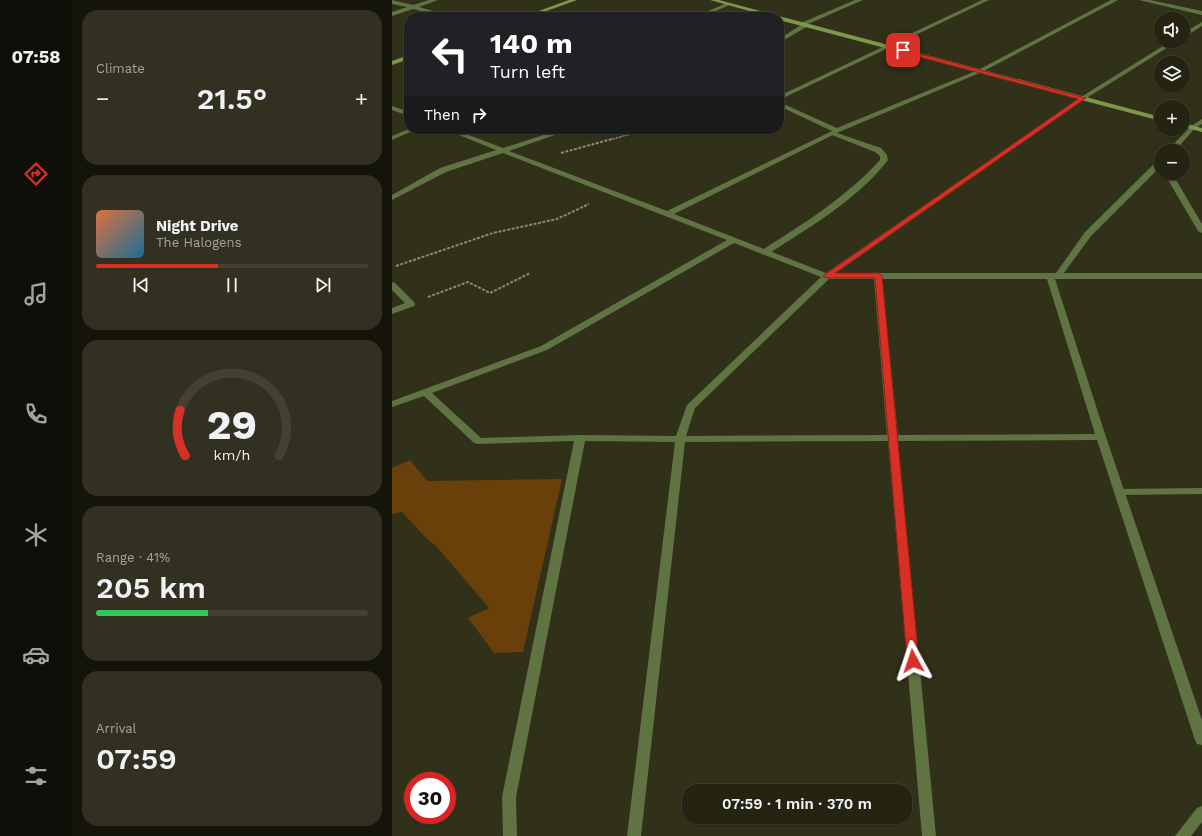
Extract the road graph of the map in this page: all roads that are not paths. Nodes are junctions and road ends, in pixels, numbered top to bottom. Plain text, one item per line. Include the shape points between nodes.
1 (435, 0) edge
2 (574, 0) edge
3 (713, 0) edge
4 (860, 0) edge
5 (986, 0) edge
6 (1115, 0) edge
7 (1142, 0) edge
8 (392, 2) edge
9 (729, 4) junction
10 (414, 7) junction
11 (433, 12) edge
12 (539, 12) edge
13 (709, 12) edge
14 (759, 12) edge
15 (1202, 13) edge
16 (392, 14) edge
17 (784, 19) edge
18 (804, 24) junction
19 (1202, 24) edge
20 (1190, 32) edge
21 (784, 38) edge
22 (888, 46) junction
23 (1164, 48) edge
24 (404, 59) edge
25 (392, 63) edge
26 (980, 71) junction
27 (784, 96) edge
28 (1083, 98) junction
29 (784, 106) edge
30 (392, 108) edge
31 (404, 112) edge
32 (1154, 117) edge
33 (1202, 121) edge
34 (1190, 126) edge
35 (1193, 127) junction
36 (1202, 130) edge
37 (836, 132) junction
38 (404, 133) edge
39 (460, 134) edge
40 (554, 134) edge
41 (392, 138) edge
42 (1177, 144) edge
43 (503, 151) junction
44 (1154, 169) edge
45 (1172, 180) edge
46 (392, 198) edge
47 (668, 214) junction
48 (1202, 231) edge
49 (733, 240) junction
50 (765, 252) junction
51 (827, 276) junction
52 (878, 276) junction
53 (1054, 276) junction
54 (1202, 276) edge
55 (392, 285) edge
56 (392, 311) edge
57 (426, 392) junction
58 (392, 404) edge
59 (1101, 437) junction
60 (580, 438) junction
61 (893, 439) junction
62 (680, 440) junction
63 (1202, 491) edge
64 (1119, 492) junction
65 (1202, 740) edge
66 (1202, 812) edge
67 (510, 836) edge
68 (634, 836) edge
69 (929, 836) edge
70 (1182, 836) edge

1 - 10 street
2 - 12 street
3 - 9 street
4 - 18 street
5 - 22 street
6 - 26 street
7 - 15 street
8 - 10 street
9 - 13 street
9 - 14 street
10 - 11 street
10 - 16 street
17 - 18 street
18 - 21 street
18 - 22 street
19 - 20 street
22 - 26 street
22 - 27 street
23 - 28 street
24 - 25 street
26 - 28 street
26 - 37 street
28 - 32 street
28 - 51 street
29 - 37 street
30 - 31 street
33 - 35 street
34 - 35 street
35 - 36 street
35 - 42 street
37 - 47 street
37 - 50 street via 878,150 884,160 872,174 820,217
38 - 41 street
39 - 43 street
40 - 43 street
43 - 46 street via 443,170
43 - 47 street
44 - 53 street via 1088,234
45 - 48 street
47 - 49 street
49 - 50 street
49 - 57 street via 544,348
50 - 51 street
51 - 52 street
51 - 62 street via 690,407
52 - 53 street
52 - 61 street
53 - 54 street
53 - 59 street
55 - 56 street via 411,304
57 - 58 street
57 - 60 street via 478,441
59 - 61 street
59 - 64 street
60 - 62 street
60 - 67 street via 510,797
61 - 62 street
61 - 69 street
62 - 68 street
63 - 64 street
64 - 65 street
66 - 70 street

